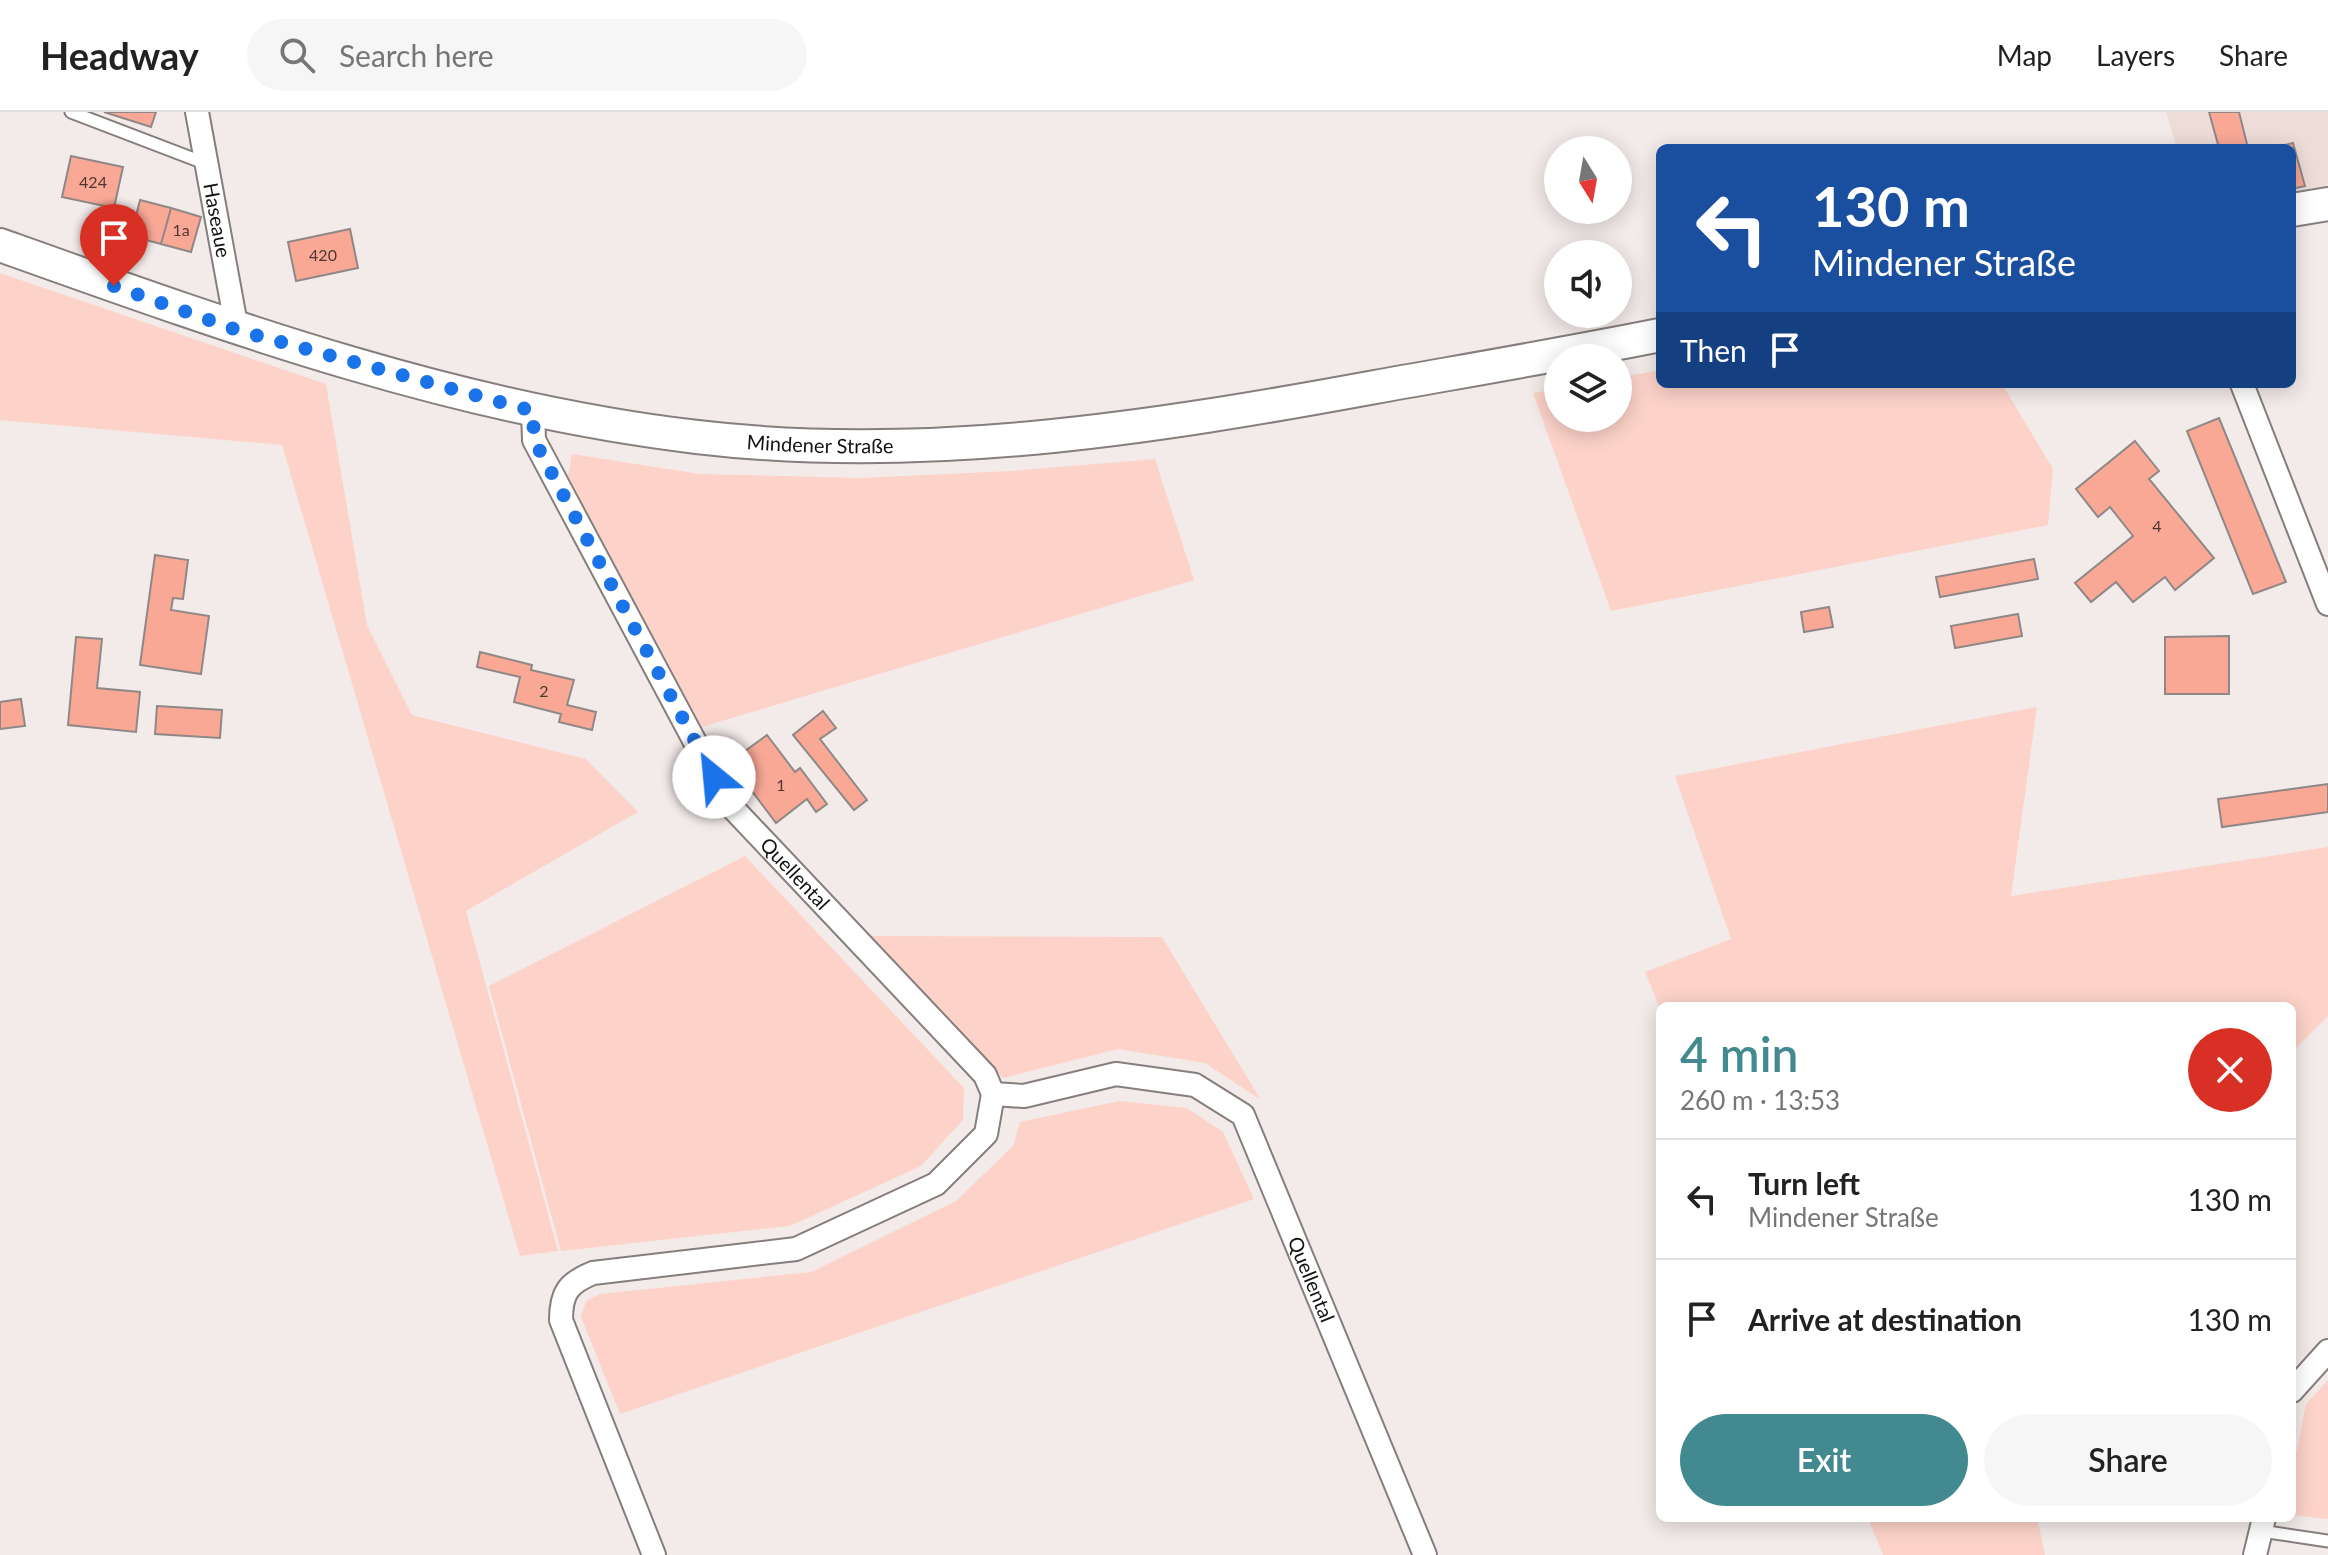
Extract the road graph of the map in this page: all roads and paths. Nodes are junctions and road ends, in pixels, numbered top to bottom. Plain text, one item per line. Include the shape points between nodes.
1 (71, 112) edge
2 (197, 112) edge
3 (207, 164) junction
4 (2328, 204) edge
5 (2296, 209) edge
6 (0, 245) edge
7 (237, 330) junction
8 (1656, 336) edge
9 (2244, 388) edge
10 (533, 411) junction
11 (2328, 604) edge
12 (993, 1094) junction
13 (2328, 1351) edge
14 (2296, 1387) edge
15 (2262, 1525) edge
16 (2328, 1541) edge
17 (654, 1555) edge
18 (1425, 1555) edge
19 (2255, 1555) edge

1 - 3 lane
2 - 3 street, Haseaue
3 - 7 street, Haseaue
4 - 5 main road
6 - 7 main road, Mindener Straße
7 - 10 main road, Mindener Straße
8 - 10 main road, Mindener Straße via 1236,413 1094,433 985,441 816,446 697,437
9 - 11 street
10 - 12 street, Quellental via 534,440 727,802 985,1075
12 - 17 street via 986,1134 936,1184 796,1249 593,1273 572,1281 561,1299 561,1320
12 - 18 street, Quellental via 1024,1096 1116,1074 1195,1085 1243,1115
13 - 14 street
15 - 16 lane
15 - 19 street

